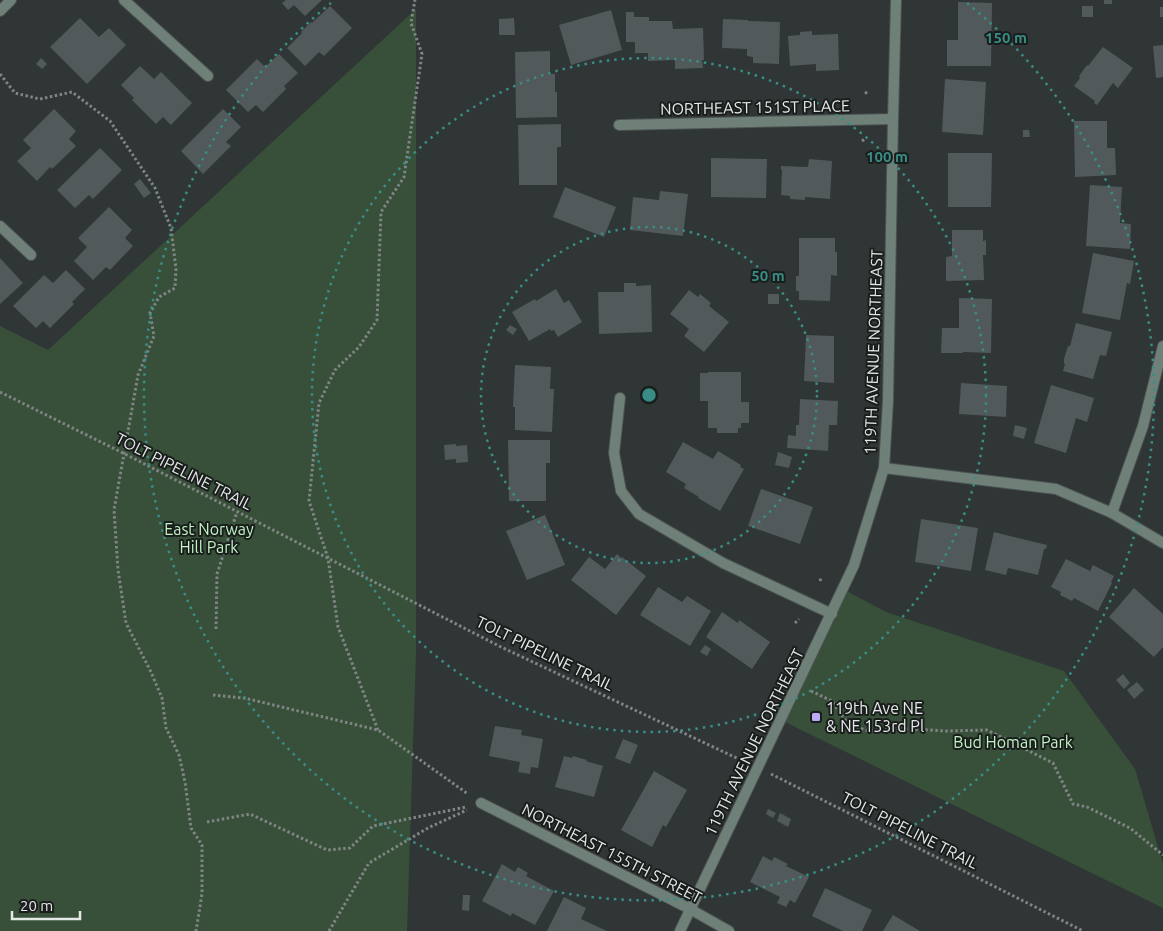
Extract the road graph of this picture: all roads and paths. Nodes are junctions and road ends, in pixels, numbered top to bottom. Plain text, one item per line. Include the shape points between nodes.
1 (11, 0) edge
2 (124, 0) edge
3 (415, 0) edge
4 (896, 0) edge
5 (0, 11) edge
6 (0, 74) edge
7 (208, 76) dead end
8 (893, 119) junction
9 (619, 125) dead end
10 (866, 138) dead end
11 (862, 141) dead end
12 (0, 226) edge
13 (31, 255) dead end
14 (1163, 346) edge
15 (0, 392) edge
16 (620, 398) dead end
17 (125, 454) junction
18 (884, 468) junction
19 (237, 512) junction
20 (1112, 512) junction
21 (1163, 543) edge
22 (328, 558) junction
23 (832, 614) junction
24 (799, 619) dead end
25 (795, 623) dead end
26 (216, 629) dead end
27 (798, 684) junction
28 (213, 695) dead end
29 (378, 730) junction
30 (758, 768) junction
31 (481, 803) junction
32 (207, 822) dead end
33 (1163, 855) edge
34 (690, 909) junction
35 (196, 931) edge
36 (329, 931) edge
37 (680, 931) edge
38 (729, 931) edge
39 (1083, 931) edge

1 - 5 street
2 - 7 street
3 - 22 path via 411,23 422,54 404,178 381,212 376,320 359,347 335,370 319,403 309,501
4 - 8 street, 119TH AVENUE NORTHEAST
6 - 17 path via 15,93 40,99 72,92 110,121 155,188 171,228 176,269 174,288 159,297 150,313 154,336 138,375
8 - 9 street, NORTHEAST 151ST PLACE
8 - 18 street, 119TH AVENUE NORTHEAST
10 - 11 path
12 - 13 street
14 - 20 street via 1144,426
15 - 17 path, TOLT PIPELINE TRAIL
16 - 23 street via 614,453 621,491 639,514 723,563
17 - 19 path, TOLT PIPELINE TRAIL
17 - 35 path via 114,510 118,570 126,623 162,698 166,728 179,755 191,828 202,845 202,894
18 - 20 street via 1056,488
18 - 23 street, 119TH AVENUE NORTHEAST via 854,564
19 - 22 path, TOLT PIPELINE TRAIL
19 - 26 path via 218,574
20 - 21 street
22 - 29 path via 338,627
22 - 30 path, TOLT PIPELINE TRAIL via 501,647
23 - 27 street, 119TH AVENUE NORTHEAST
24 - 25 path
27 - 30 street, 119TH AVENUE NORTHEAST
27 - 33 path via 832,701 848,724 868,731 896,728 987,730 1053,763 1073,804 1087,807 1130,828
28 - 29 path via 244,698
29 - 31 path
30 - 34 street, 119TH AVENUE NORTHEAST
30 - 39 path, TOLT PIPELINE TRAIL
31 - 32 path via 373,826 350,848 327,850 250,814
31 - 34 street, NORTHEAST 155TH STREET
31 - 36 path via 428,828 369,862
34 - 37 street, 119TH AVENUE NORTHEAST
34 - 38 street, NORTHEAST 155TH STREET

